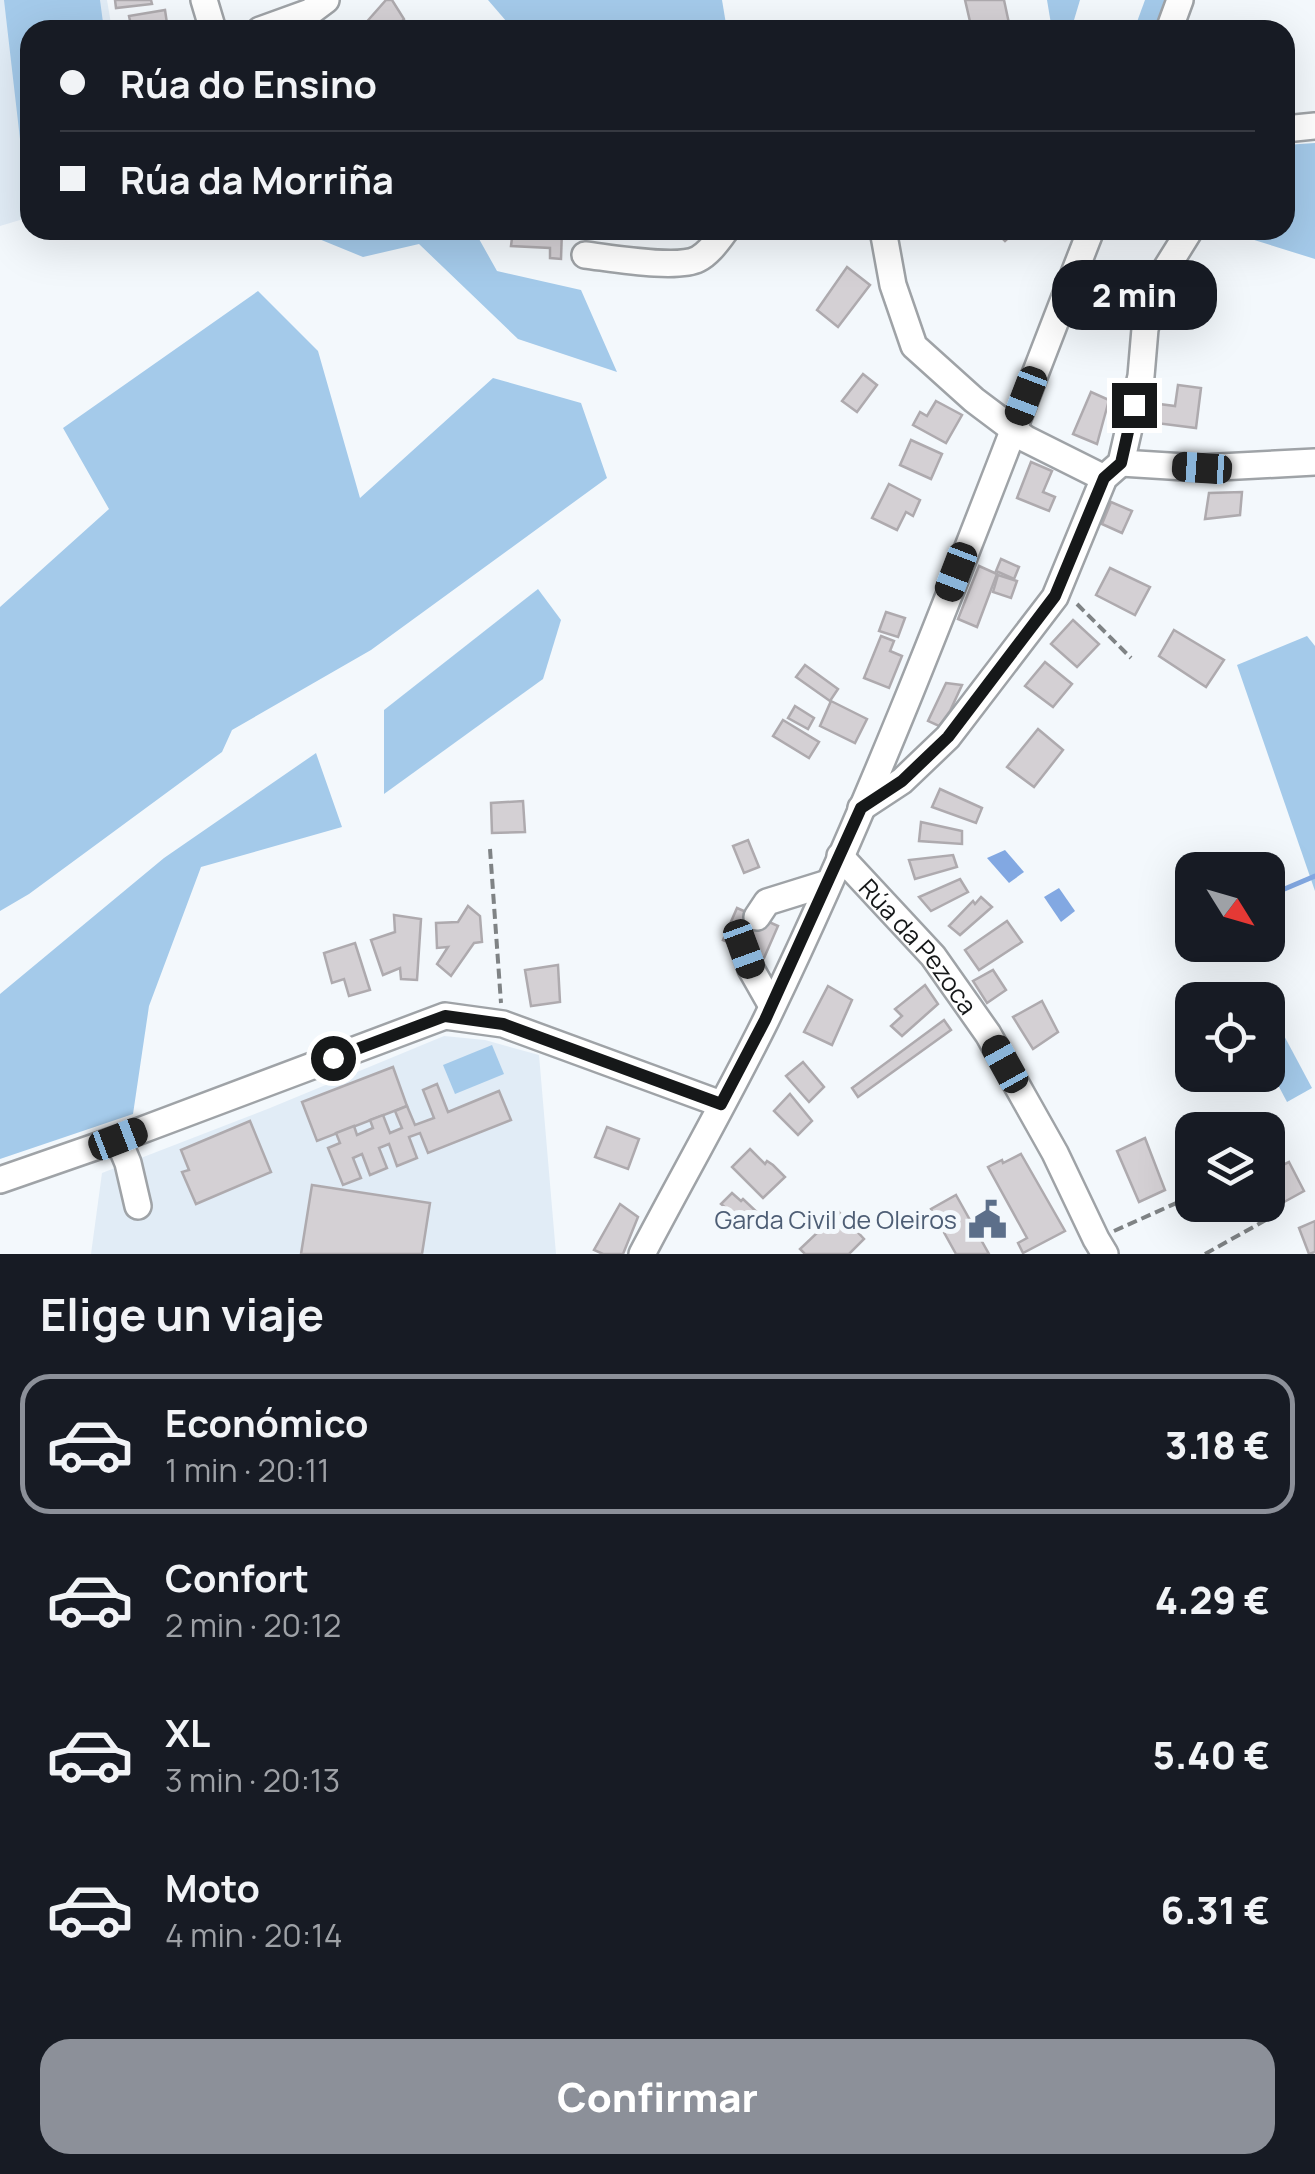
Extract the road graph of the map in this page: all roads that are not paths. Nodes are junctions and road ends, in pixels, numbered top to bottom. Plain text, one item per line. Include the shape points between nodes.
1 (326, 0) edge
2 (288, 20) edge
3 (718, 240) edge
4 (885, 240) edge
5 (1087, 240) edge
6 (1184, 240) edge
7 (584, 255) dead end
8 (1012, 429) junction
9 (1315, 462) edge
10 (1112, 470) junction
11 (861, 808) junction
12 (840, 856) junction
13 (828, 883) junction
14 (757, 917) dead end
15 (744, 949) dead end
16 (772, 1006) junction
17 (721, 1104) junction
18 (118, 1139) junction
19 (0, 1180) edge
20 (138, 1206) dead end
21 (1100, 1247) edge
22 (642, 1254) edge

1 - 2 street
3 - 7 street via 697,260 679,264
4 - 8 street via 914,346
5 - 8 street
6 - 10 street via 1160,278 1145,329 1141,376
8 - 10 street
8 - 11 street
9 - 10 street
10 - 11 street via 1055,596 948,737 902,781
11 - 12 street
12 - 13 street
12 - 21 street, Rúa da Pezoca via 933,956 988,1034
13 - 14 street via 767,902
13 - 16 street
15 - 16 street
16 - 17 street
17 - 18 street via 503,1024 445,1016
17 - 22 street
18 - 19 street
18 - 20 street

